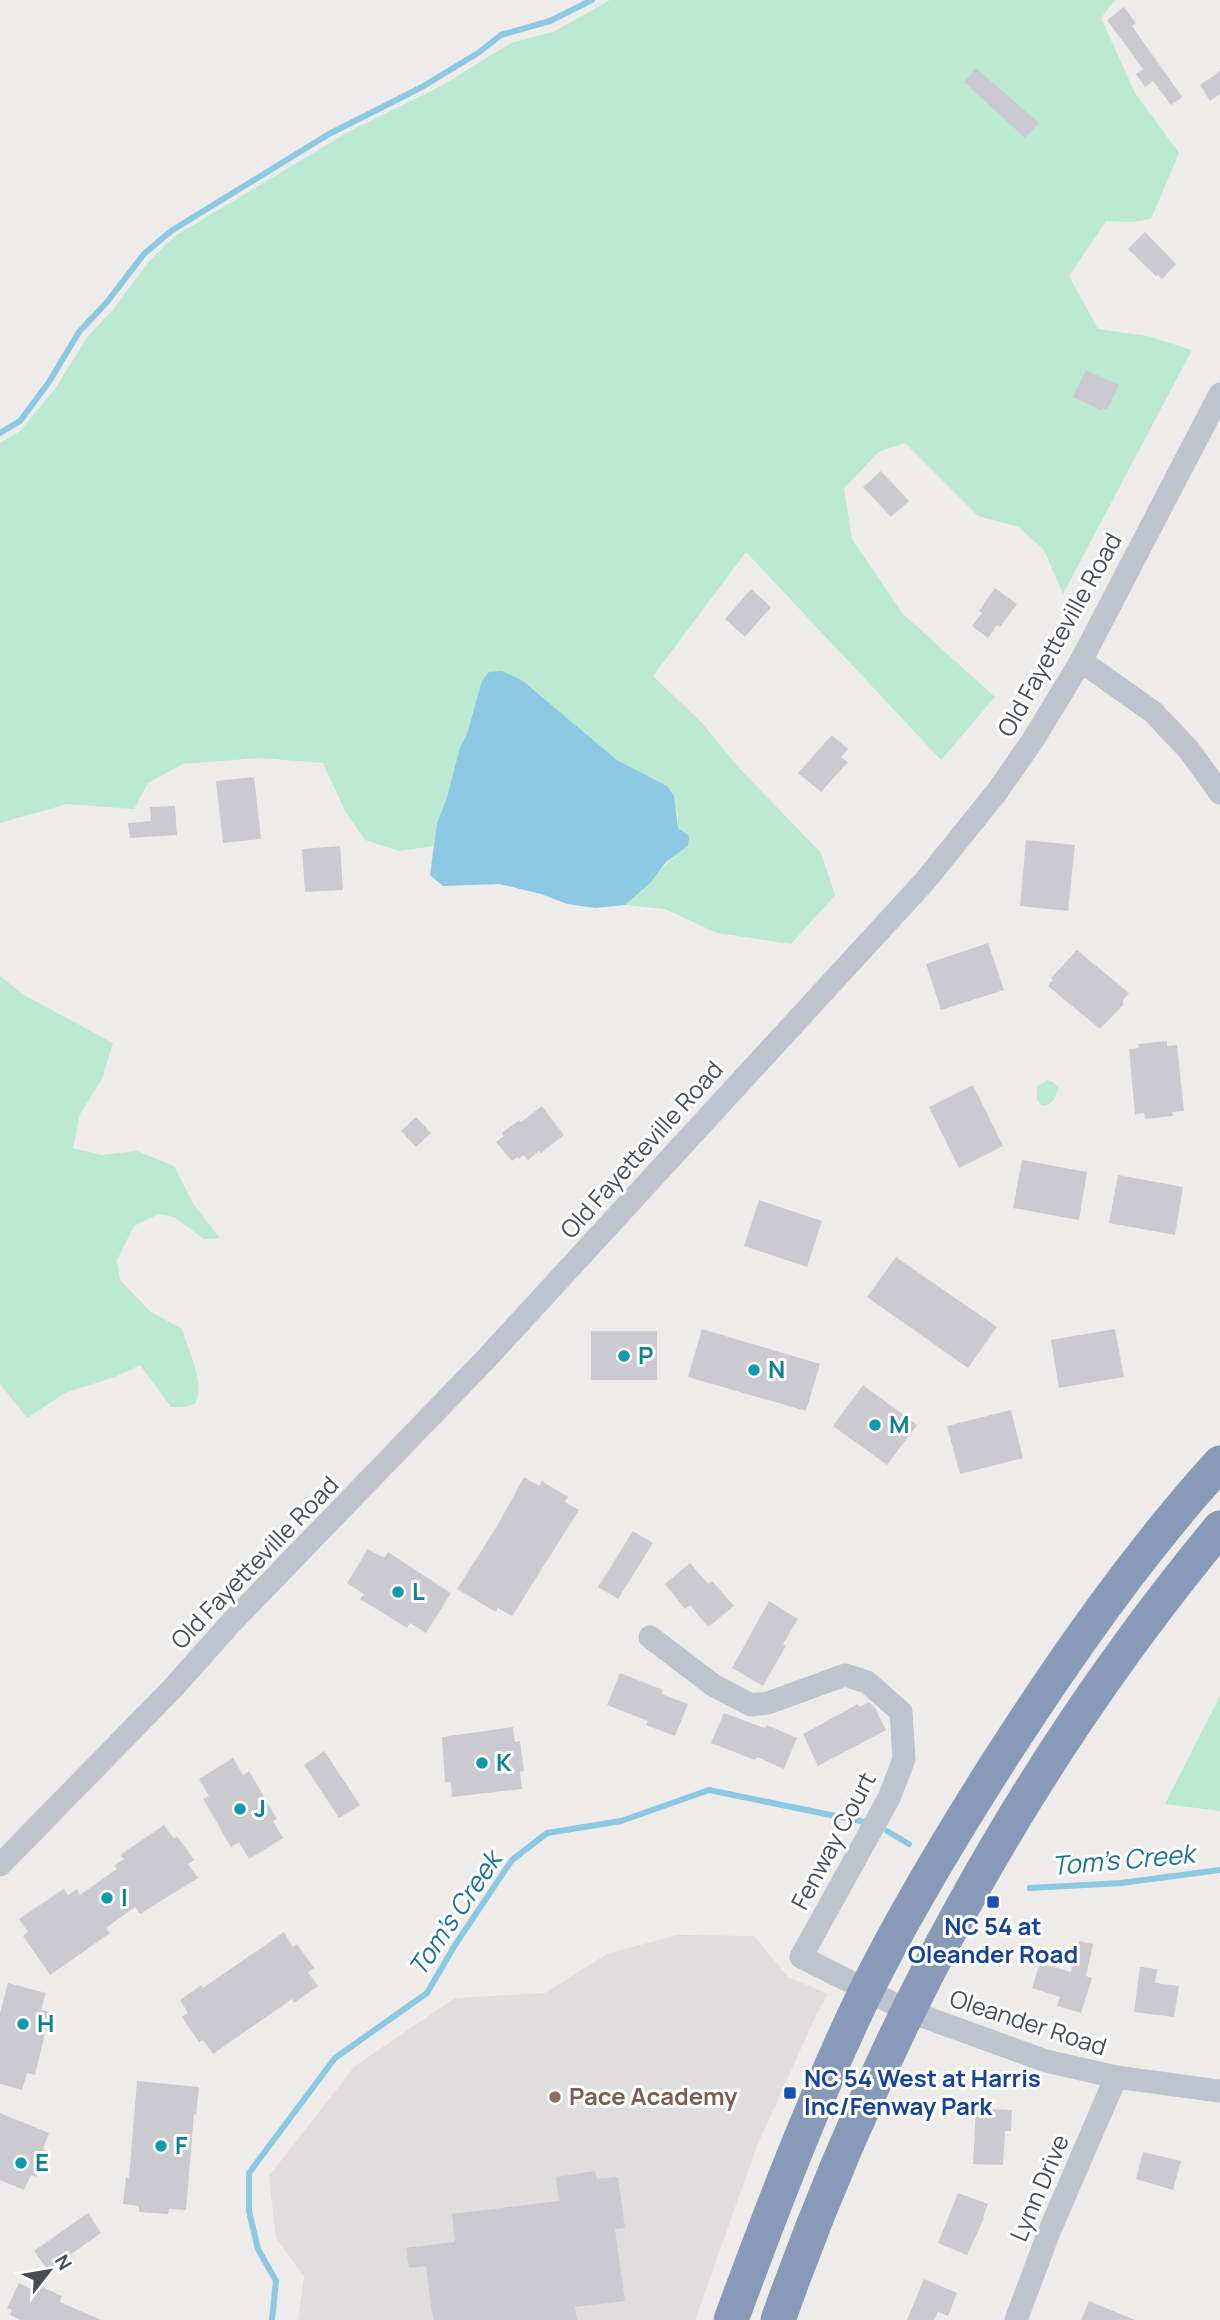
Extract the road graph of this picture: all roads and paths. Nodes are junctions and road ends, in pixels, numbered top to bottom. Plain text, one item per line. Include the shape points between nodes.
1 (1220, 394) edge
2 (1081, 661) junction
3 (1220, 793) edge
4 (1220, 1463) edge
5 (1220, 1528) edge
6 (650, 1637) dead end
7 (0, 1865) edge
8 (866, 1992) junction
9 (908, 2011) junction
10 (1116, 2077) junction
11 (1220, 2091) edge
12 (732, 2320) edge
13 (778, 2320) edge
14 (1016, 2320) edge

1 - 2 street, Old Fayetteville Road
2 - 3 street via 1153,712 1189,750
2 - 7 street, Old Fayetteville Road via 996,793 925,881 462,1385
4 - 8 highway via 1144,1552 1073,1648 937,1860
5 - 9 highway via 1168,1592 1067,1734 952,1924
6 - 8 street, Fenway Court via 713,1685 751,1705 845,1675 867,1682 901,1712 904,1759 889,1798 801,1957
8 - 9 street, Oleander Road
8 - 12 highway via 778,2193
9 - 10 street, Oleander Road via 1046,2061
9 - 13 highway via 825,2192
10 - 11 street, Oleander Road
10 - 14 street, Lynn Drive

